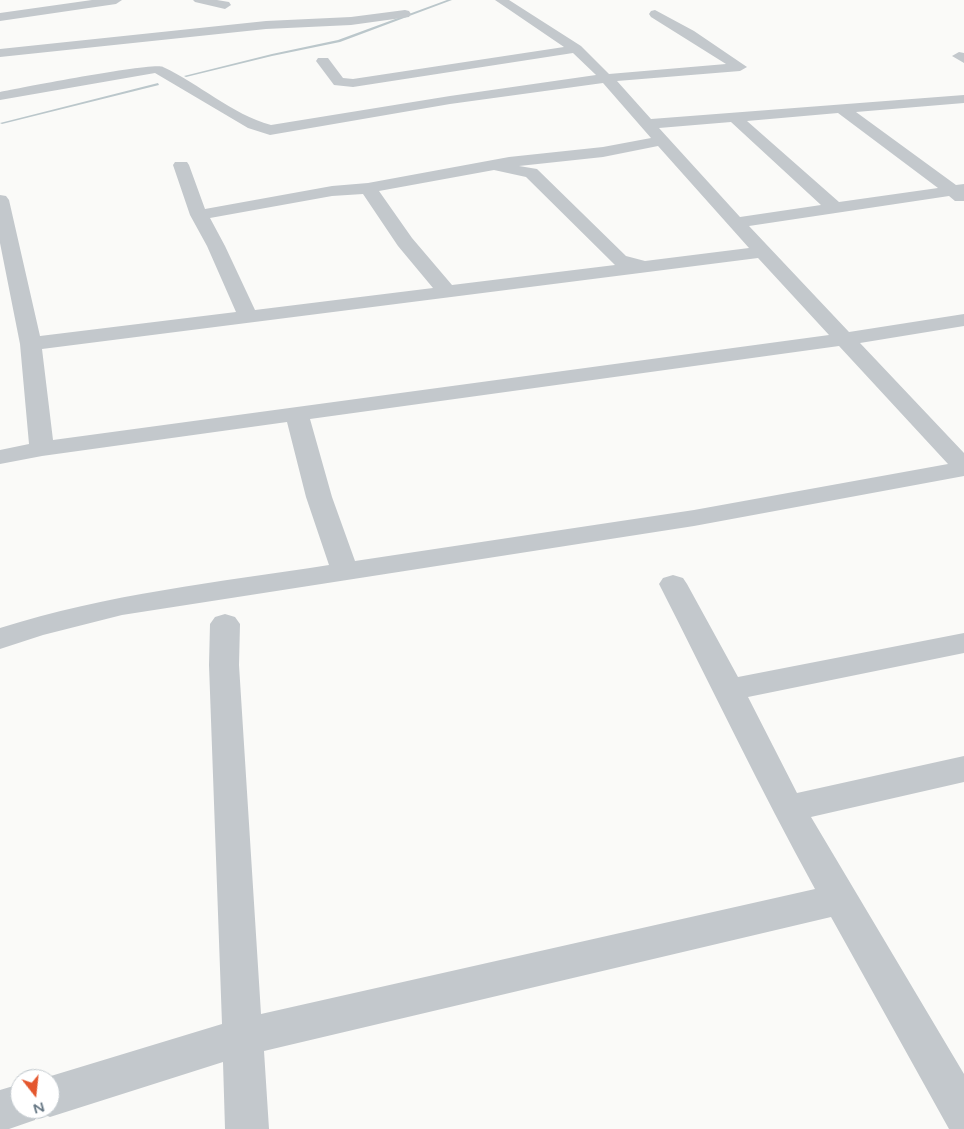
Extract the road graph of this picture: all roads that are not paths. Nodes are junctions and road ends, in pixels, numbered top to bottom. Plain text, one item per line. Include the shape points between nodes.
1 (116, 0) edge
2 (199, 0) edge
3 (501, 0) edge
4 (225, 5) dead end
5 (59, 9) junction
6 (404, 14) dead end
7 (655, 14) dead end
8 (0, 17) edge
9 (74, 17) dead end
10 (101, 32) dead end
11 (113, 42) junction
12 (576, 49) junction
13 (0, 53) edge
14 (323, 61) dead end
15 (606, 78) junction
16 (0, 96) edge
17 (964, 99) edge
18 (935, 101) junction
19 (842, 109) junction
20 (957, 114) dead end
21 (734, 117) junction
22 (650, 124) junction
23 (663, 140) junction
24 (543, 158) junction
25 (181, 165) dead end
26 (491, 166) junction
27 (531, 173) junction
28 (368, 188) junction
29 (960, 193) edge
30 (0, 200) edge
31 (835, 208) junction
32 (199, 215) junction
33 (736, 223) junction
34 (5, 244) edge
35 (764, 252) junction
36 (618, 265) junction
37 (446, 291) junction
38 (248, 316) junction
39 (964, 320) edge
40 (845, 339) junction
41 (31, 344) junction
42 (297, 414) junction
43 (42, 449) junction
44 (0, 457) edge
45 (964, 468) edge
46 (345, 570) junction
47 (673, 584) dead end
48 (225, 624) dead end
49 (0, 639) edge
50 (964, 643) edge
51 (729, 690) junction
52 (964, 769) edge
53 (788, 809) junction
54 (841, 899) junction
55 (243, 1037) junction
56 (60, 1093) edge
57 (964, 1114) edge
58 (248, 1129) edge

1 - 5 street
2 - 4 street
3 - 12 street
5 - 8 street
5 - 9 street
6 - 11 street
7 - 15 street via 740,67
10 - 11 street
11 - 13 street
12 - 14 street via 353,83 340,82
12 - 15 street
15 - 16 street via 270,130 236,116 157,70
15 - 22 street
17 - 18 street
18 - 19 street
18 - 20 street
19 - 21 street
19 - 29 street
21 - 22 street
21 - 31 street
22 - 23 street
23 - 24 street via 603,152
23 - 33 street
24 - 26 street
24 - 27 street
25 - 32 street
26 - 27 street
26 - 28 street
27 - 36 street
28 - 32 street via 332,191
28 - 37 street via 405,242
29 - 31 street
30 - 34 street
31 - 33 street
32 - 38 street
33 - 35 street
34 - 41 street
35 - 36 street via 646,267
35 - 40 street
36 - 37 street
37 - 38 street
38 - 41 street
39 - 40 street
40 - 42 street
40 - 45 street
41 - 43 street
42 - 43 street
42 - 46 street via 319,498
43 - 44 street
45 - 46 street via 694,518
46 - 49 street via 122,606
47 - 51 street
48 - 55 street via 224,665
50 - 51 street
51 - 53 street
52 - 53 street
53 - 54 street
54 - 55 street
54 - 57 street
55 - 56 street
55 - 58 street

